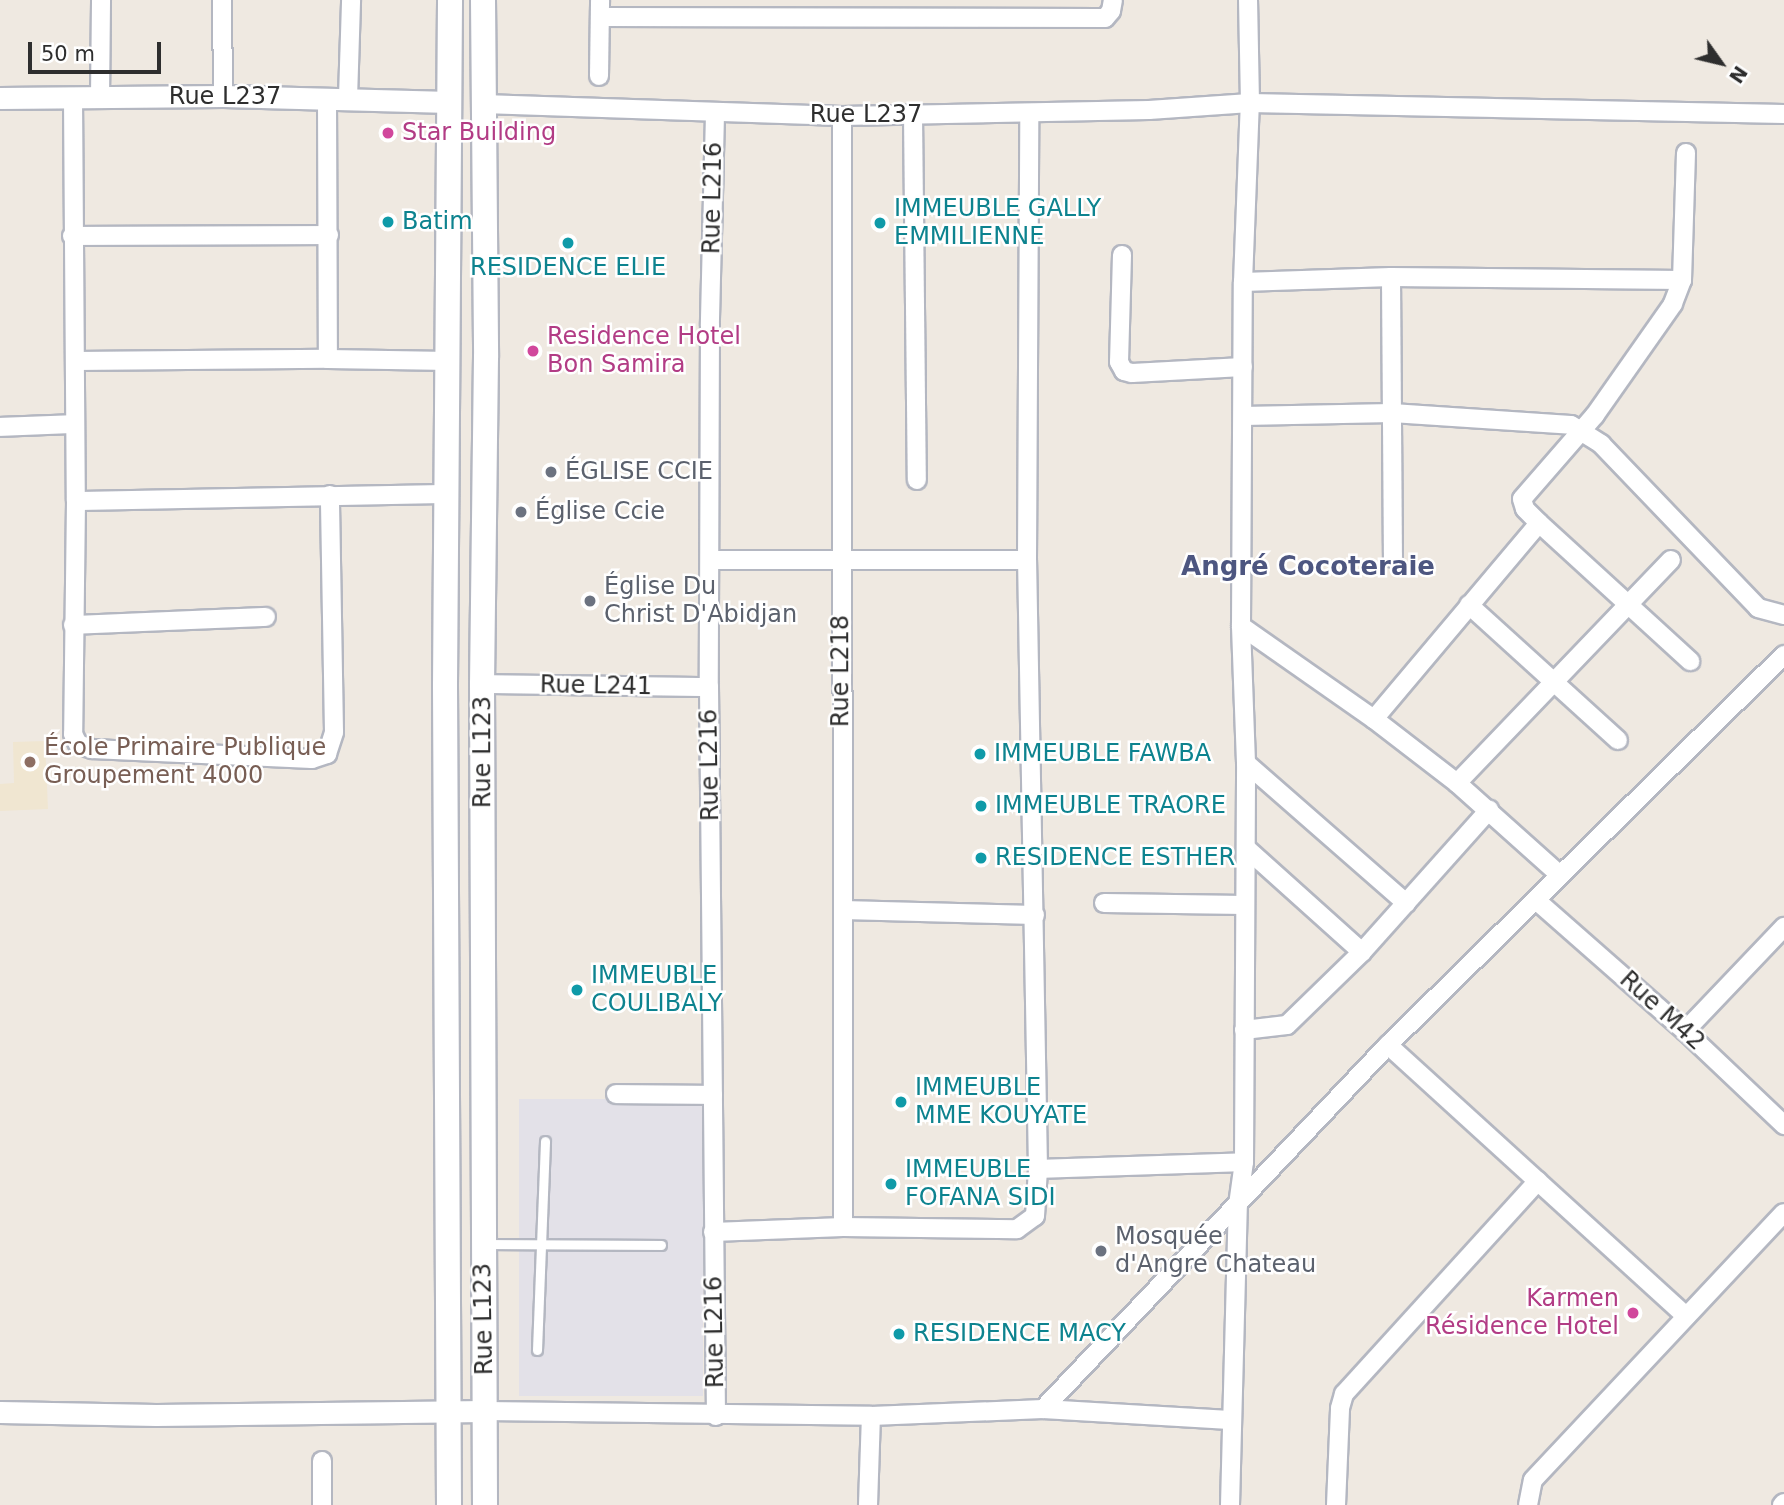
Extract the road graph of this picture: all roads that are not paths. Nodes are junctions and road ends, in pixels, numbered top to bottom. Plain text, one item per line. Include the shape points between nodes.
1 (101, 0) edge
2 (222, 0) edge
3 (351, 0) edge
4 (450, 0) edge
5 (483, 0) edge
6 (1248, 0) edge
7 (1112, 6) edge
8 (600, 9) edge
9 (993, 9) edge
10 (599, 76) dead end
11 (223, 96) junction
12 (0, 97) edge
13 (73, 98) junction
14 (100, 98) junction
15 (338, 98) junction
16 (450, 102) junction
17 (483, 104) junction
18 (1250, 111) junction
19 (715, 114) junction
20 (1029, 114) junction
21 (1784, 114) edge
22 (913, 115) junction
23 (842, 116) junction
24 (1686, 153) dead end
25 (329, 235) junction
26 (72, 236) junction
27 (1122, 255) dead end
28 (1391, 277) junction
29 (1682, 280) junction
30 (1243, 282) junction
31 (328, 359) junction
32 (75, 361) junction
33 (449, 361) junction
34 (1243, 367) junction
35 (1392, 413) junction
36 (1243, 416) junction
37 (75, 424) junction
38 (0, 427) edge
39 (1582, 431) junction
40 (917, 480) dead end
41 (447, 494) junction
42 (330, 495) junction
43 (76, 501) junction
44 (1539, 523) junction
45 (841, 558) junction
46 (1393, 558) dead end
47 (710, 560) junction
48 (1027, 560) junction
49 (1671, 561) dead end
50 (1628, 604) junction
51 (1469, 606) junction
52 (1784, 615) edge
53 (266, 617) dead end
54 (74, 625) junction
55 (1241, 626) junction
56 (1784, 655) edge
57 (1690, 661) dead end
58 (1552, 680) junction
59 (482, 684) junction
60 (709, 687) junction
61 (1374, 719) junction
62 (1618, 740) dead end
63 (1246, 763) junction
64 (1457, 783) junction
65 (1489, 810) junction
66 (1246, 848) junction
67 (1560, 874) junction
68 (1537, 901) junction
69 (1406, 903) junction
70 (1104, 904) dead end
71 (1245, 905) junction
72 (843, 910) junction
73 (1035, 915) junction
74 (1784, 927) edge
75 (1362, 952) junction
76 (1244, 1030) junction
77 (1685, 1031) junction
78 (1388, 1045) junction
79 (616, 1094) dead end
80 (713, 1095) junction
81 (1784, 1125) edge
82 (545, 1142) dead end
83 (1244, 1162) junction
84 (1038, 1169) junction
85 (1538, 1181) junction
86 (1238, 1205) junction
87 (1784, 1213) edge
88 (844, 1227) junction
89 (713, 1232) junction
90 (483, 1244) junction
91 (662, 1245) dead end
92 (541, 1246) junction
93 (1686, 1316) junction
94 (537, 1350) dead end
95 (1043, 1409) junction
96 (449, 1411) junction
97 (485, 1411) junction
98 (0, 1412) edge
99 (716, 1416) junction
100 (871, 1416) junction
101 (1230, 1420) junction
102 (322, 1461) dead end
103 (322, 1505) edge
104 (449, 1505) edge
105 (485, 1505) edge
106 (868, 1505) edge
107 (1230, 1505) edge
108 (1336, 1505) edge
109 (1528, 1505) edge

1 - 14 street
2 - 11 street
3 - 15 street
4 - 16 main road, Rue L123
5 - 17 main road, Rue L123
6 - 18 street
7 - 9 street via 1105,18
8 - 9 street
8 - 10 street
11 - 14 street, Rue L237
11 - 15 street, Rue L237
12 - 13 street, Rue L237
13 - 14 street, Rue L237
13 - 26 street
15 - 16 street, Rue L237
15 - 25 street
16 - 33 main road, Rue L123
17 - 19 street, Rue L237
17 - 59 main road, Rue L123
18 - 20 street, Rue L237
18 - 21 street, Rue L237
18 - 30 street
19 - 23 street, Rue L237
19 - 47 street, Rue L216
20 - 22 street, Rue L237
20 - 48 street
22 - 23 street, Rue L237
22 - 40 street
23 - 45 street, Rue L218
24 - 29 street
25 - 26 street
25 - 31 street
26 - 32 street
27 - 34 street via 1119,362 1124,371
28 - 29 street
28 - 30 street
28 - 35 street
29 - 39 street via 1673,304 1634,365
30 - 34 street
31 - 32 street
31 - 33 street
32 - 37 street
33 - 41 main road, Rue L123
34 - 36 street
35 - 36 street
35 - 39 street via 1552,421
35 - 46 street
36 - 55 street
37 - 38 street
37 - 43 street
39 - 44 street via 1522,499
39 - 52 street via 1601,444 1758,608
41 - 42 street
41 - 96 main road, Rue L123
42 - 43 street
42 - 54 street via 334,732 327,754 312,759 92,749 78,744 73,734
43 - 54 street
44 - 50 street
44 - 51 street
45 - 47 street
45 - 48 street
45 - 72 street, Rue L218
47 - 60 street, Rue L216
48 - 73 street
49 - 50 street
50 - 57 street
50 - 58 street
51 - 58 street
51 - 61 street
53 - 54 street
55 - 61 street
55 - 63 street
56 - 67 street
58 - 62 street
58 - 64 street
59 - 60 street, Rue L241
59 - 90 main road, Rue L123
60 - 80 street, Rue L216
61 - 64 street
63 - 66 street
63 - 69 street
64 - 65 street
65 - 67 street
65 - 69 street
66 - 71 street
66 - 75 street
67 - 68 street
68 - 77 street, Rue M42
68 - 78 street
69 - 75 street
70 - 71 street
71 - 76 street
72 - 73 street
72 - 88 street, Rue L218
73 - 84 street
74 - 77 street
75 - 76 street via 1287,1025
76 - 83 street
77 - 81 street, Rue M42
78 - 85 street
78 - 86 street
79 - 80 street
80 - 89 street, Rue L216
82 - 92 lane
83 - 84 street
83 - 86 street
84 - 88 street via 1035,1216 1017,1229
85 - 93 street
85 - 108 street via 1344,1394
86 - 95 street
86 - 101 street
87 - 93 street
88 - 89 street
89 - 99 street, Rue L216
90 - 92 lane
90 - 97 main road, Rue L123
91 - 92 lane
92 - 94 lane
93 - 109 street via 1533,1480
95 - 100 street
95 - 101 street
96 - 97 street
96 - 98 street via 156,1416
96 - 104 main road, Rue L123
97 - 99 street
97 - 105 main road, Rue L123
99 - 100 street
100 - 106 street
101 - 107 street
102 - 103 street

